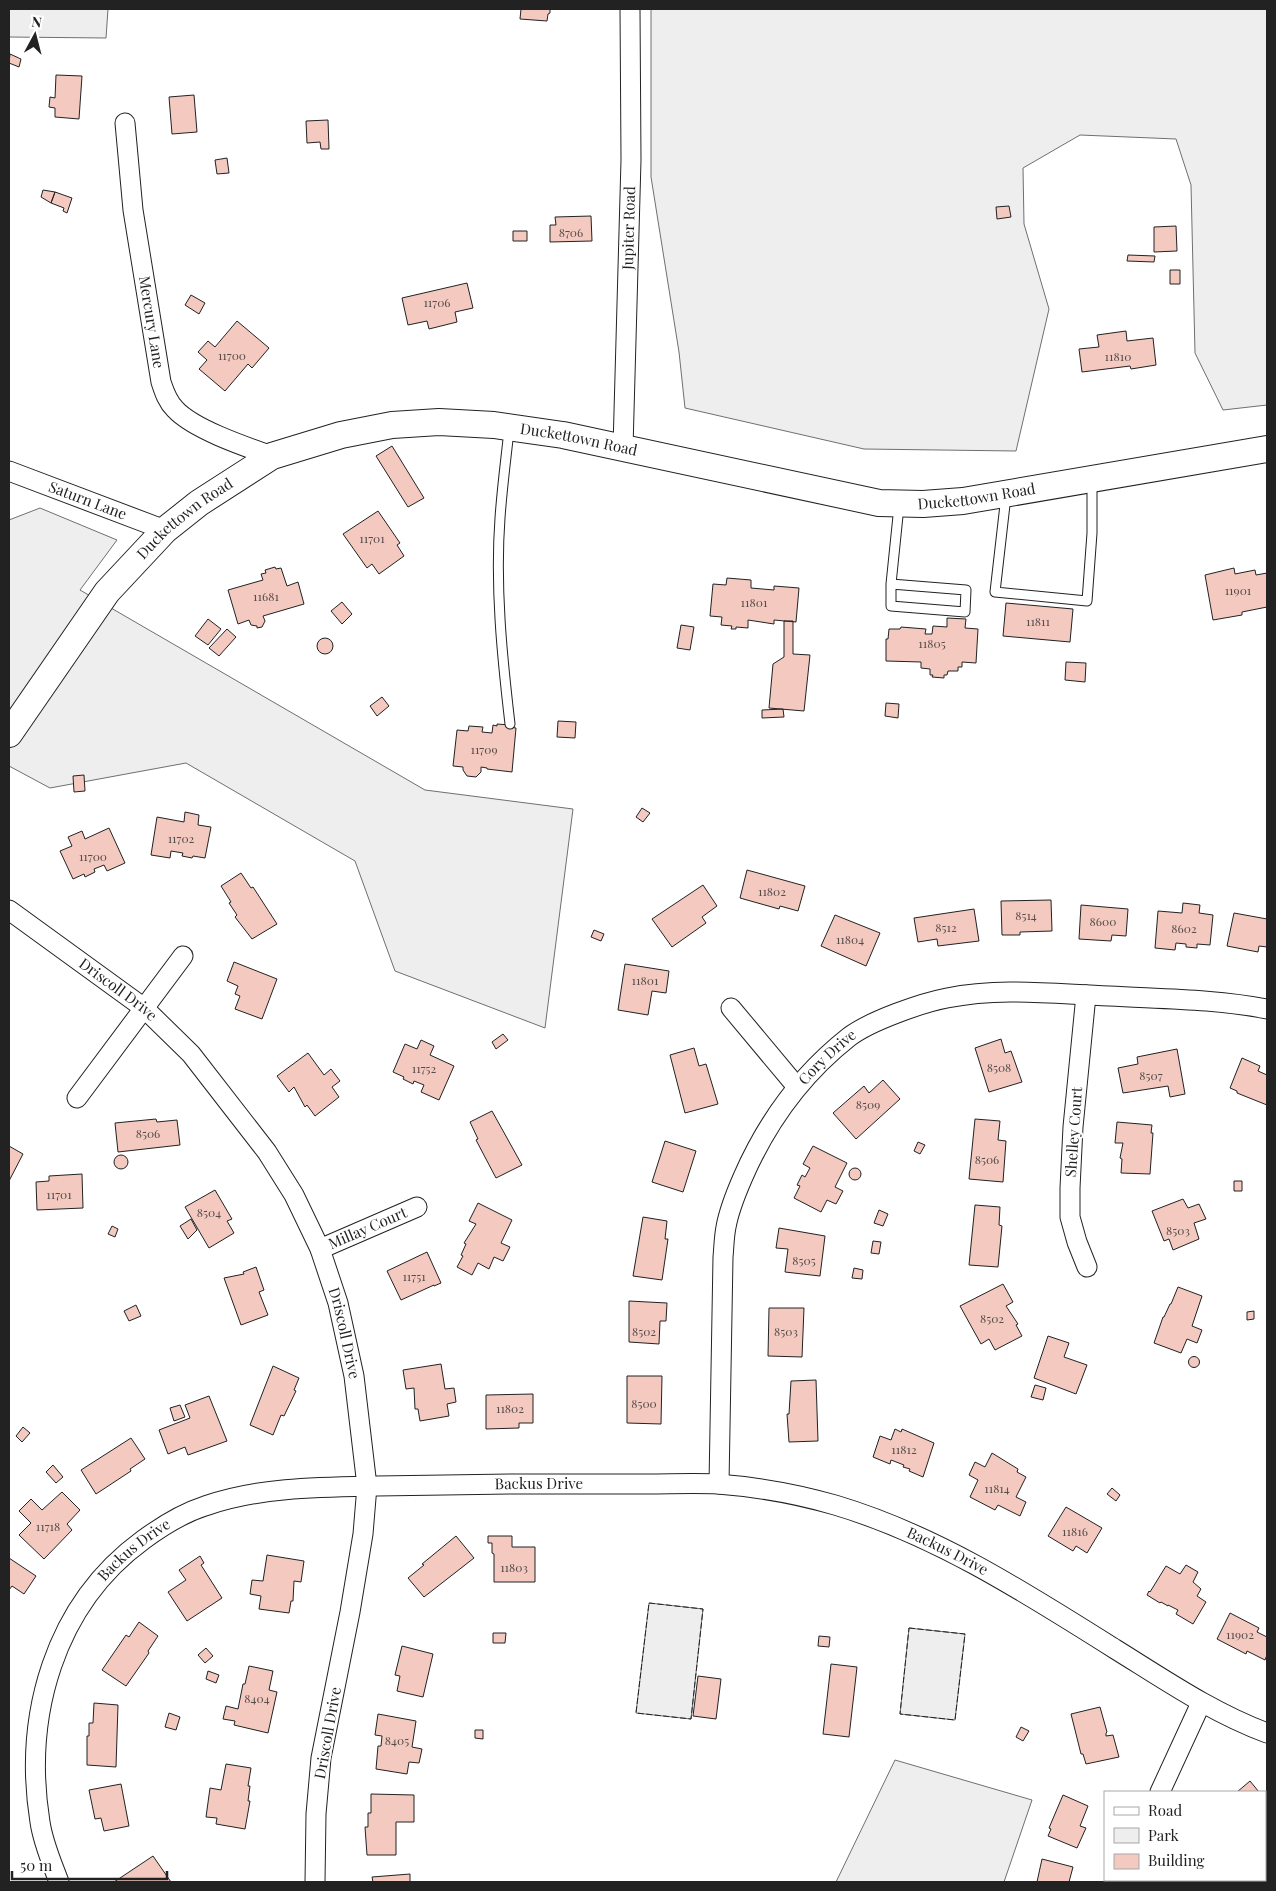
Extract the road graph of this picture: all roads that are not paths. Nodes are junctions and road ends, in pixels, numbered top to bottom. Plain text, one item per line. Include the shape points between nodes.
1 (630, 9) edge
2 (125, 123) dead end
3 (509, 428) junction
4 (623, 448) junction
5 (1267, 449) edge
6 (272, 456) junction
7 (9, 471) edge
8 (1092, 479) junction
9 (1006, 494) junction
10 (899, 504) junction
11 (166, 530) junction
12 (891, 584) junction
13 (510, 724) dead end
14 (9, 734) edge
15 (9, 910) edge
16 (182, 956) dead end
17 (1086, 996) junction
18 (144, 1008) junction
19 (731, 1008) dead end
20 (1267, 1009) edge
21 (797, 1086) junction
22 (77, 1098) dead end
23 (417, 1207) dead end
24 (320, 1249) junction
25 (1088, 1267) dead end
26 (719, 1484) junction
27 (367, 1486) junction
28 (1201, 1703) junction
29 (1267, 1734) edge
30 (1160, 1791) edge
31 (59, 1882) edge
32 (315, 1882) edge

1 - 4 street, Jupiter Road via 632,160
2 - 6 street, Mercury Lane via 133,210 166,398 175,410 191,421 238,445
3 - 4 street, Duckettown Road
3 - 6 street, Duckettown Road via 439,422 392,426 341,435
3 - 13 lane via 500,519 499,600
4 - 10 street, Duckettown Road via 879,503
5 - 8 street, Duckettown Road
6 - 11 street, Duckettown Road via 207,498
7 - 11 street, Saturn Lane
8 - 9 street, Duckettown Road
8 - 9 lane via 1087,601 996,592
9 - 10 street, Duckettown Road via 963,501
10 - 12 lane
11 - 14 street, Duckettown Road via 107,592
12 - 12 lane via 891,606 965,612 966,590
15 - 18 street, Driscoll Drive
16 - 18 street
17 - 20 street, Cory Drive via 1236,1003
17 - 21 street, Cory Drive via 1047,992 981,994 919,1005 851,1036
17 - 25 street, Shelley Court via 1073,1127 1070,1217
18 - 22 street
18 - 24 street, Driscoll Drive via 191,1054 267,1152 294,1195
19 - 21 street
21 - 26 street, Cory Drive via 752,1156 726,1227
23 - 24 street, Millay Court
24 - 27 street, Driscoll Drive via 338,1304 354,1376
26 - 27 street, Backus Drive
26 - 28 street, Backus Drive via 788,1493 836,1505 949,1550
27 - 31 street, Backus Drive via 283,1490 206,1505 155,1531 107,1570 87,1596 56,1650 40,1712 35,1751 40,1824
27 - 32 street, Driscoll Drive via 350,1612 321,1758
28 - 29 street, Backus Drive
28 - 30 street

